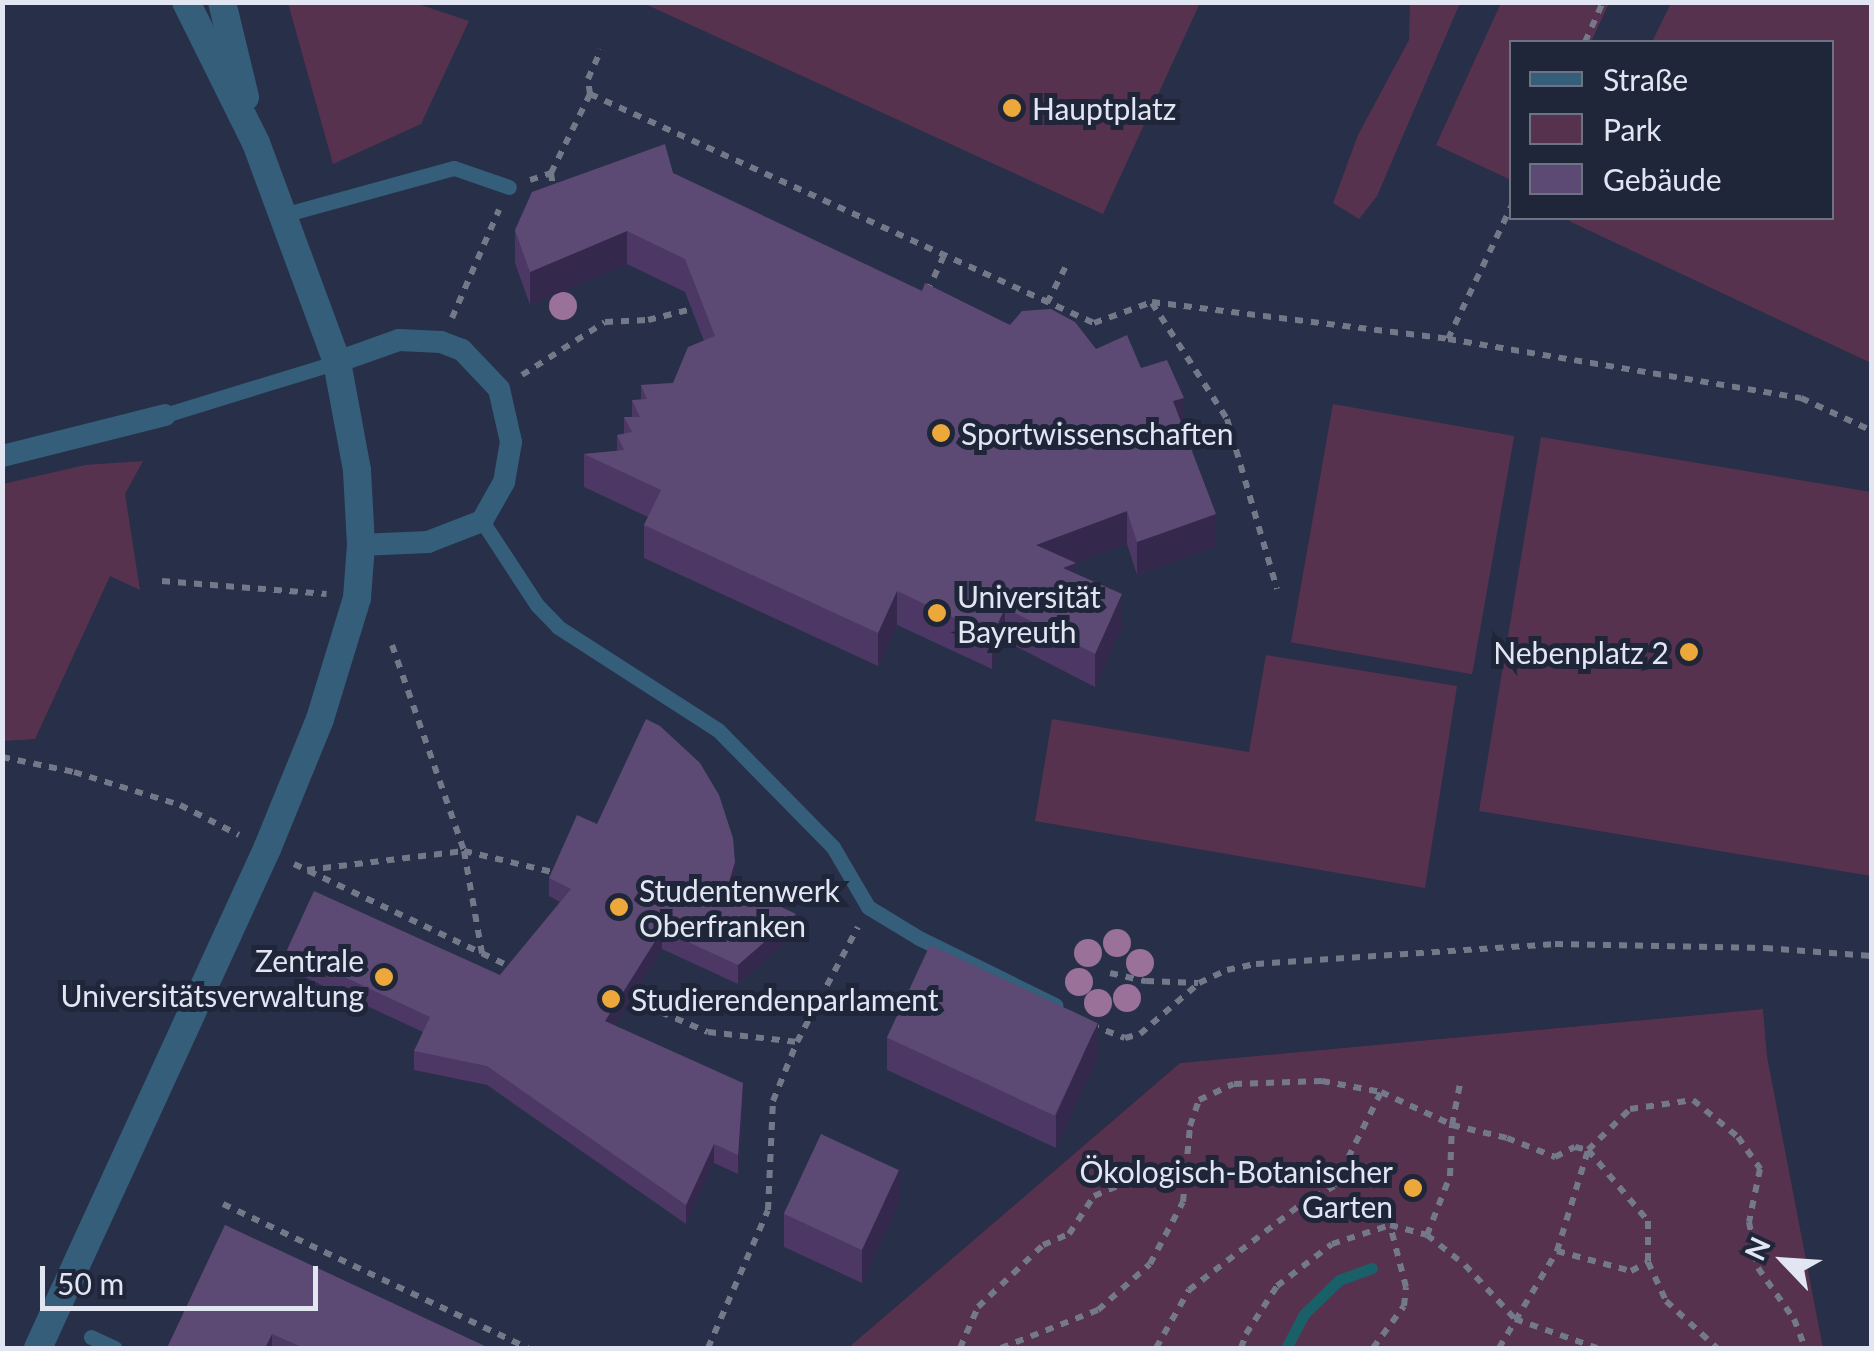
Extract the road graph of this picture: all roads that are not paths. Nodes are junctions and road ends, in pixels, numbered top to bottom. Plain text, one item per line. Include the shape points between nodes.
1 (186, 2) edge
2 (222, 2) edge
3 (256, 143) junction
4 (509, 187) road end
5 (284, 215) junction
6 (338, 362) junction
7 (166, 415) joint
8 (2, 456) edge
9 (482, 521) junction
10 (362, 545) junction
11 (1076, 1018) edge
12 (92, 1336) dead end
13 (38, 1348) edge
14 (115, 1348) edge

1 - 3 street
2 - 3 street
3 - 5 street
4 - 5 lane via 454,168
5 - 6 street
6 - 7 lane
6 - 9 street via 398,340 441,342 462,350 500,389 509,460
6 - 10 street via 358,470
7 - 8 street
9 - 10 street via 428,542
9 - 11 lane via 558,628 718,730 833,847 868,907
10 - 13 street via 356,598 320,719
12 - 14 lane

